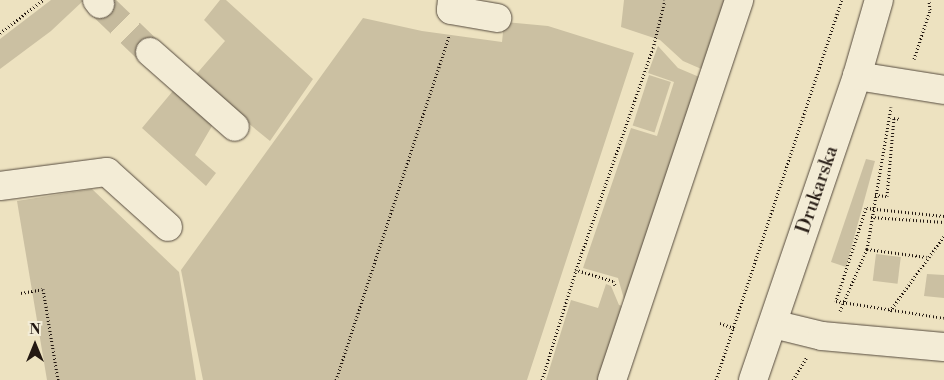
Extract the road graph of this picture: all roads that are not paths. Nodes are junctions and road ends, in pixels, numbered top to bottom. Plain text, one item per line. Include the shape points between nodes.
1 (739, 0) edge
2 (879, 0) edge
3 (452, 5) edge
4 (497, 18) dead end
5 (150, 52) tunnel mouth
6 (857, 76) junction
7 (944, 90) edge
8 (235, 127) dead end
9 (0, 186) edge
10 (168, 227) dead end
11 (773, 324) junction
12 (944, 347) edge
13 (612, 380) edge
14 (753, 380) edge

1 - 13 street
2 - 6 street, Drukarska
3 - 4 street
5 - 8 street
6 - 7 street
6 - 11 street, Drukarska
9 - 10 street via 107,172
11 - 12 street via 822,336
11 - 14 street, Drukarska

